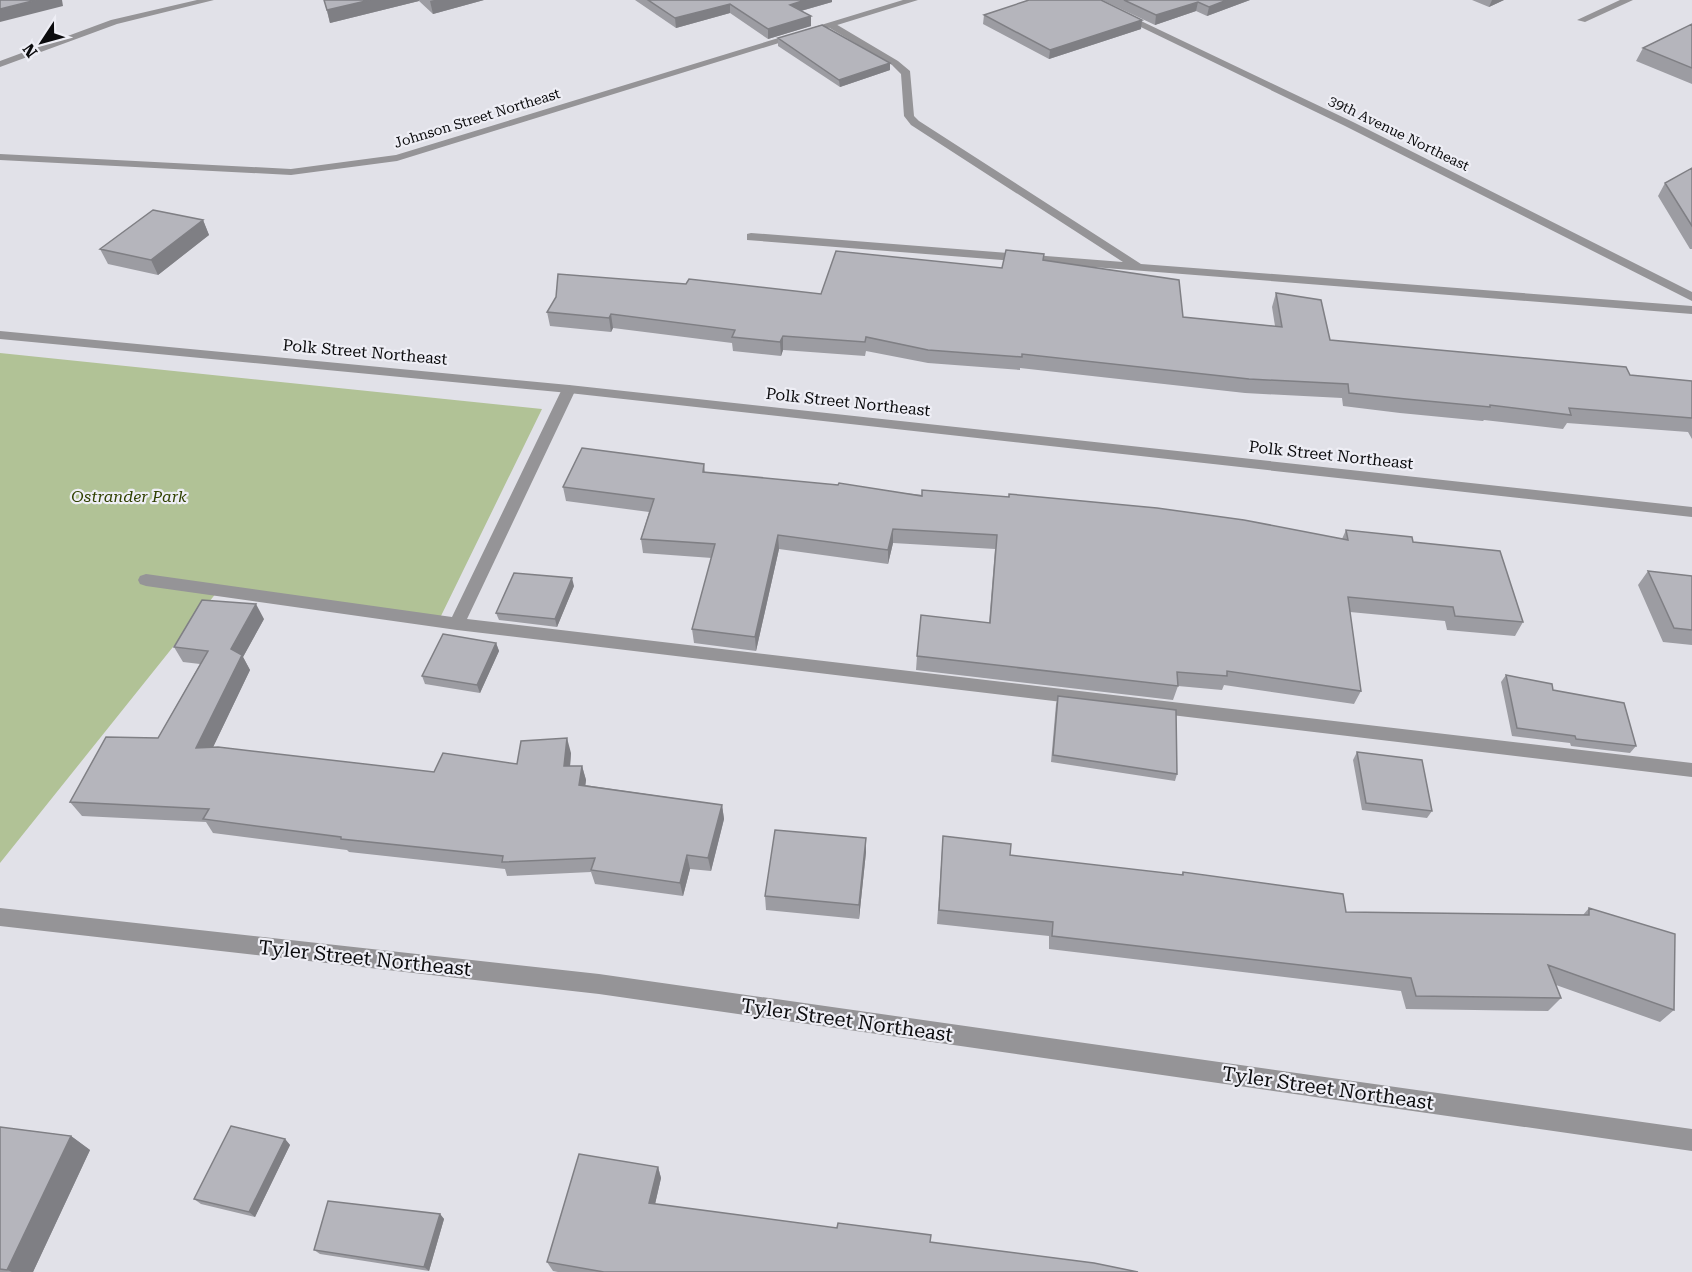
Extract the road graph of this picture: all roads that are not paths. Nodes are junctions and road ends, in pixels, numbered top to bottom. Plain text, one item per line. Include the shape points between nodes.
1 (209, 0) edge
2 (913, 0) edge
3 (1090, 0) edge
4 (1628, 0) edge
5 (1582, 20) dead end
6 (831, 25) junction
7 (0, 64) edge
8 (0, 156) edge
9 (751, 237) dead end
10 (1140, 267) junction
11 (1692, 297) edge
12 (1692, 310) edge
13 (0, 335) edge
14 (569, 389) junction
15 (1692, 512) edge
16 (146, 580) dead end
17 (457, 624) junction
18 (1692, 770) edge
19 (0, 917) edge
20 (1692, 1140) edge

1 - 7 street via 114,22
2 - 6 street, Johnson Street Northeast
3 - 11 street, 39th Avenue Northeast via 1349,124
4 - 5 street
6 - 8 street, Johnson Street Northeast via 397,158 291,172
6 - 10 street via 895,63 906,74 909,116 915,123
9 - 10 street
10 - 12 street
13 - 14 street, Polk Street Northeast
14 - 15 street, Polk Street Northeast
14 - 17 street
16 - 17 street
17 - 18 street
19 - 20 street, Tyler Street Northeast via 599,984

